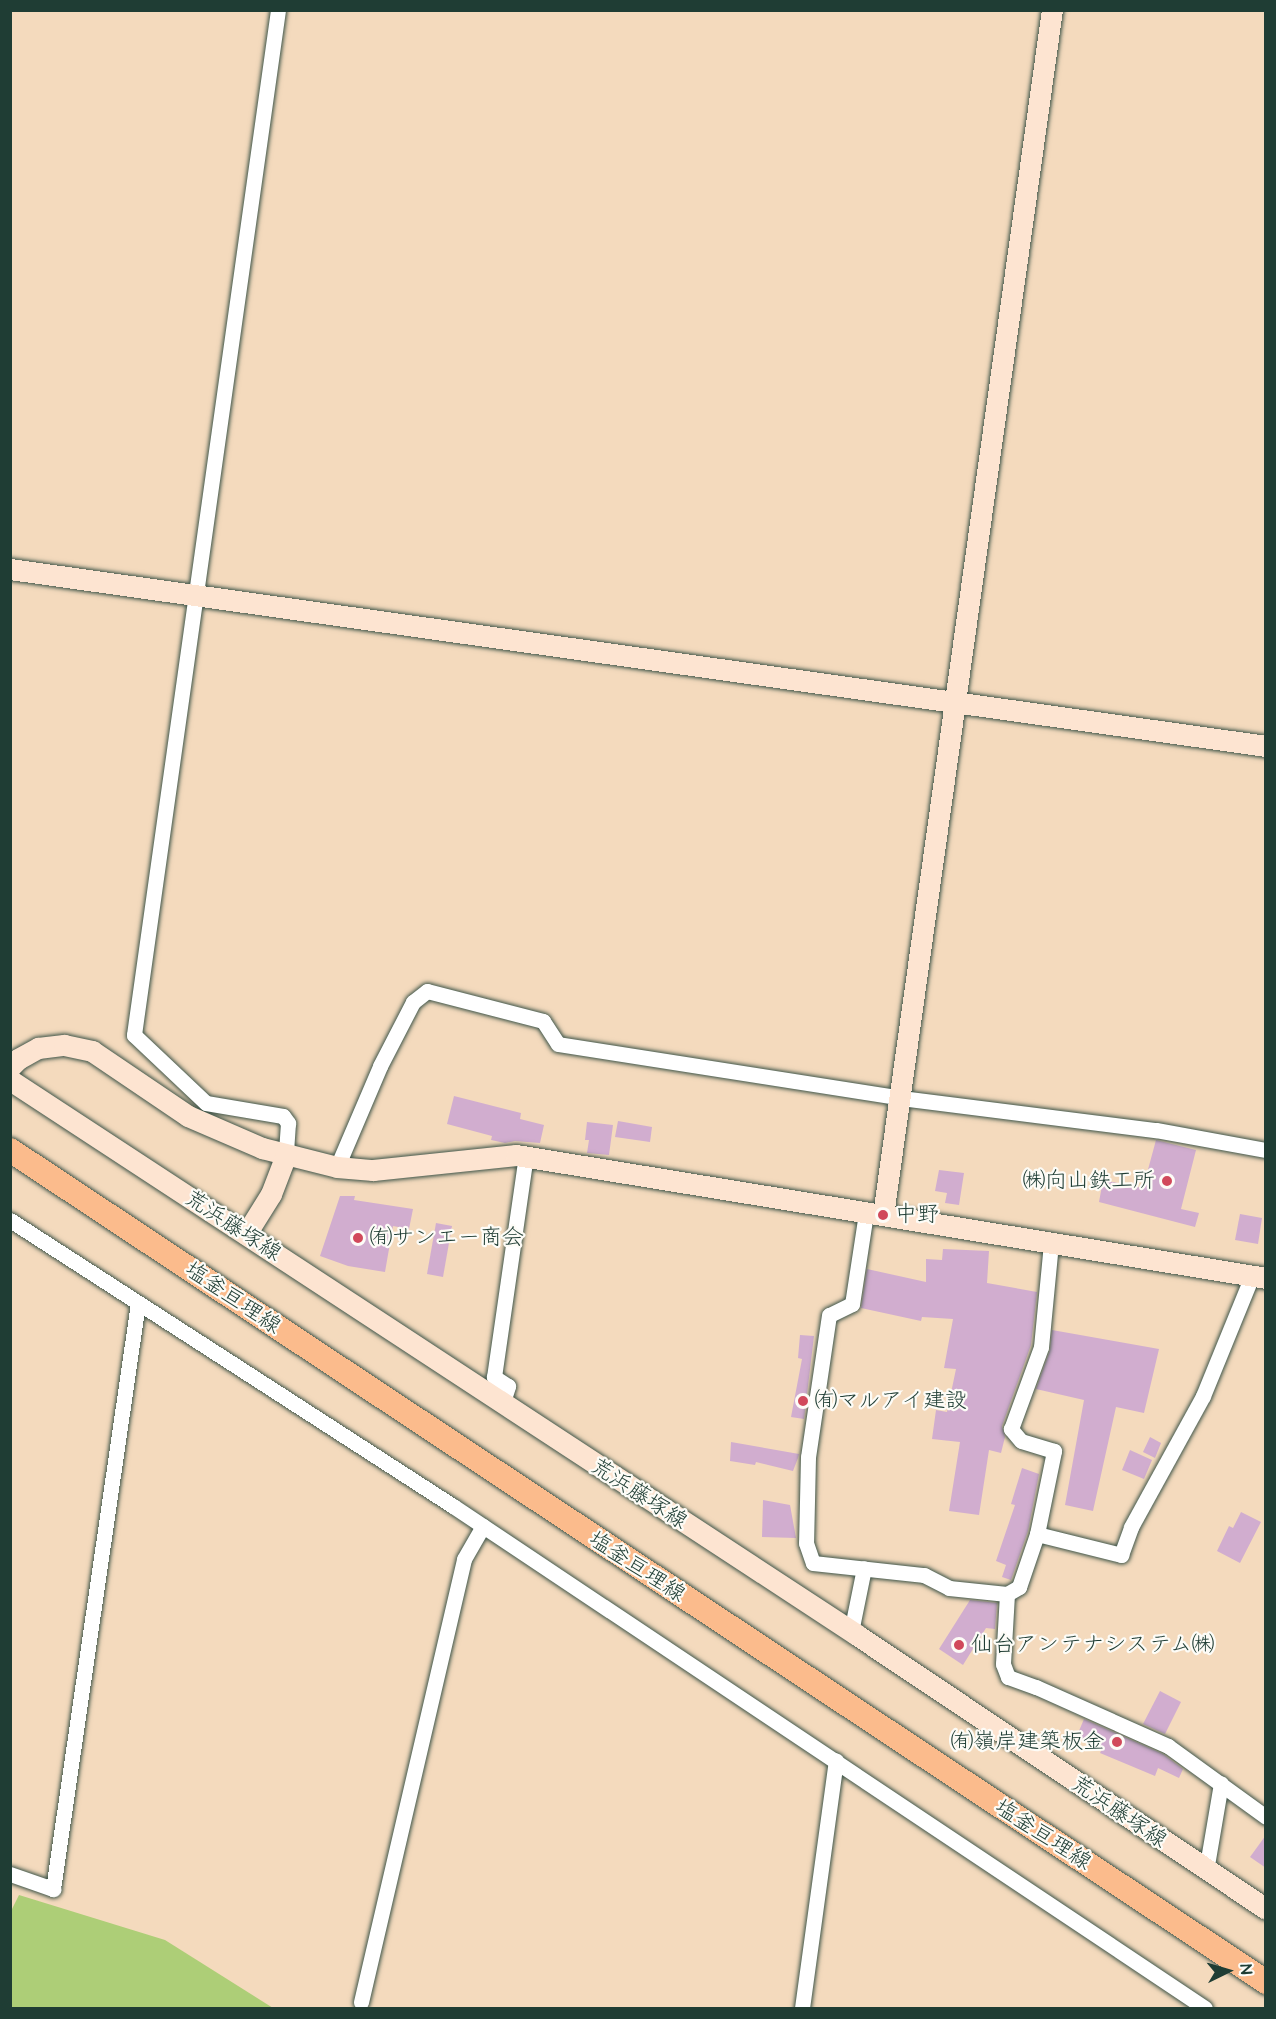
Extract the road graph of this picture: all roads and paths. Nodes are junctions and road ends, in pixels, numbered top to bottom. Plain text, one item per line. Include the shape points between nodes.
1 (278, 10) edge
2 (1052, 10) edge
3 (10, 569) edge
4 (197, 595) junction
5 (954, 702) junction
6 (1266, 746) edge
7 (14, 1063) edge
8 (10, 1080) edge
9 (901, 1098) junction
10 (10, 1150) edge
11 (1266, 1150) edge
12 (286, 1155) junction
13 (526, 1156) junction
14 (337, 1167) junction
15 (874, 1214) junction
16 (10, 1220) edge
17 (246, 1234) junction
18 (1052, 1243) junction
19 (1259, 1277) edge
20 (138, 1303) junction
21 (502, 1405) junction
22 (483, 1526) junction
23 (1037, 1534) junction
24 (864, 1568) junction
25 (1007, 1594) junction
26 (851, 1632) junction
27 (836, 1760) junction
28 (1221, 1783) junction
29 (1266, 1817) edge
30 (1206, 1870) junction
31 (10, 1874) edge
32 (1266, 1909) edge
33 (1266, 1982) edge
34 (361, 2002) dead end
35 (802, 2008) edge
36 (1205, 2008) edge

1 - 4 street
2 - 5 street
3 - 4 street
4 - 5 street
4 - 12 street via 134,1035 206,1103 283,1116 288,1123
5 - 6 street
5 - 9 street
7 - 12 street via 38,1048 64,1045 92,1051 188,1116
8 - 17 street, 荒浜藤塚線
9 - 11 street via 1156,1130
9 - 14 street via 558,1044 543,1021 427,991 413,1002 380,1066
9 - 15 street
10 - 33 main road, 塩釜亘理線
12 - 14 street
12 - 17 street via 271,1194
13 - 14 street via 373,1170
13 - 15 street
13 - 21 street via 494,1377 508,1386
15 - 18 street
15 - 24 street via 852,1304 829,1316 808,1457 806,1543 813,1563
16 - 20 street
17 - 21 street, 荒浜藤塚線
18 - 19 street
18 - 23 street via 1041,1347 1011,1429 1021,1440 1054,1451
19 - 23 street via 1203,1396 1131,1527 1121,1556
20 - 22 street
20 - 31 street via 53,1889
21 - 26 street, 荒浜藤塚線
22 - 27 street
22 - 34 street via 464,1559
23 - 25 street via 1019,1587
24 - 25 street via 924,1575 948,1588
24 - 26 street
25 - 28 street via 1003,1664 1008,1677 1168,1746
26 - 30 street, 荒浜藤塚線
27 - 35 street
27 - 36 street
28 - 29 street
28 - 30 street
30 - 32 street, 荒浜藤塚線

